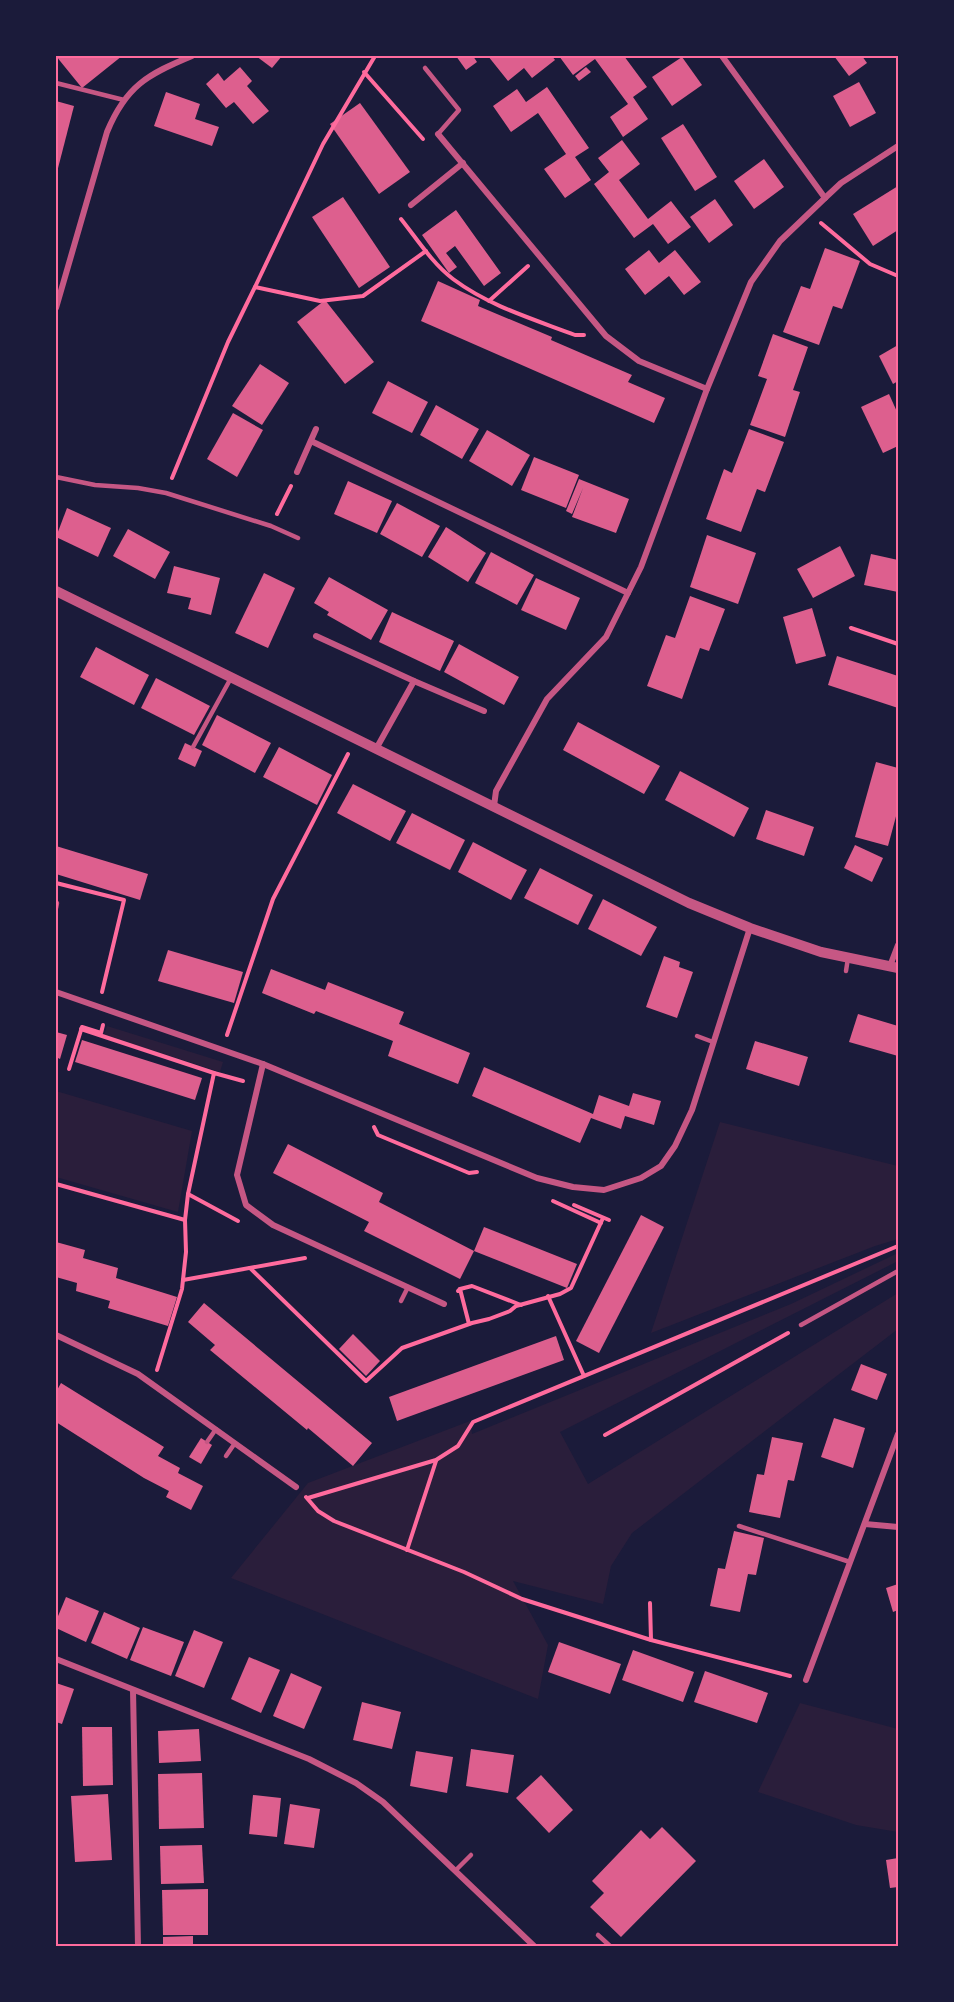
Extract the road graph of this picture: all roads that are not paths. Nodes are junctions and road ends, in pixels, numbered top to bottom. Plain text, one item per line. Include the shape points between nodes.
1 (192, 56) edge
2 (722, 56) edge
3 (425, 68) dead end
4 (56, 83) edge
5 (124, 100) junction
6 (438, 134) joint
7 (898, 146) edge
8 (463, 163) junction
9 (825, 198) junction
10 (411, 205) road end
11 (56, 308) edge
12 (707, 388) junction
13 (316, 429) dead end
14 (311, 441) junction
15 (297, 472) road end
16 (56, 477) edge
17 (298, 537) dead end
18 (56, 591) edge
19 (628, 593) junction
20 (316, 636) dead end
21 (231, 678) junction
22 (414, 681) junction
23 (484, 711) dead end
24 (193, 747) dead end
25 (376, 749) junction
26 (494, 807) junction
27 (750, 928) junction
28 (898, 945) edge
29 (848, 958) junction
30 (894, 967) edge
31 (846, 971) dead end
32 (56, 992) edge
33 (697, 1036) dead end
34 (713, 1042) junction
35 (263, 1064) junction
36 (898, 1271) edge
37 (408, 1287) junction
38 (401, 1301) dead end
39 (444, 1304) dead end
40 (801, 1325) road end
41 (56, 1335) edge
42 (216, 1429) junction
43 (898, 1434) edge
44 (207, 1442) dead end
45 (235, 1443) junction
46 (226, 1456) dead end
47 (296, 1487) road end
48 (865, 1524) junction
49 (739, 1526) dead end
50 (898, 1527) edge
51 (850, 1562) junction
52 (56, 1659) edge
53 (806, 1680) road end
54 (133, 1690) junction
55 (471, 1854) dead end
56 (455, 1870) junction
57 (598, 1935) dead end
58 (138, 1947) edge
59 (534, 1947) edge
60 (610, 1947) edge

1 - 5 street via 145,79
2 - 9 street
3 - 6 lane via 459,110
4 - 5 lane
5 - 11 street via 107,132
6 - 8 street
7 - 9 street
8 - 10 street
8 - 12 street via 606,336 639,361
9 - 12 street via 780,242 751,282
12 - 19 street
13 - 14 street
14 - 15 street
14 - 19 street
16 - 17 lane via 166,493
18 - 21 street
19 - 26 street via 606,637 547,699 496,791
20 - 22 street
21 - 24 lane
21 - 25 street
22 - 23 street
22 - 25 street
25 - 26 street
26 - 27 street via 689,903
27 - 29 street
27 - 34 street
28 - 30 street
29 - 30 street
29 - 31 lane
32 - 35 street
33 - 34 lane
34 - 35 street via 692,1110 661,1166 604,1190 537,1178
35 - 37 street via 237,1175 246,1206 273,1225
36 - 40 lane
37 - 38 lane
37 - 39 street
41 - 42 street via 138,1374
42 - 44 lane
42 - 45 street
43 - 48 street
45 - 46 lane
45 - 47 street
48 - 50 street
48 - 51 street
49 - 51 lane
51 - 53 street
52 - 54 street
54 - 56 street via 309,1759 356,1783 383,1802
54 - 58 street
55 - 56 lane
56 - 59 street
57 - 60 lane

